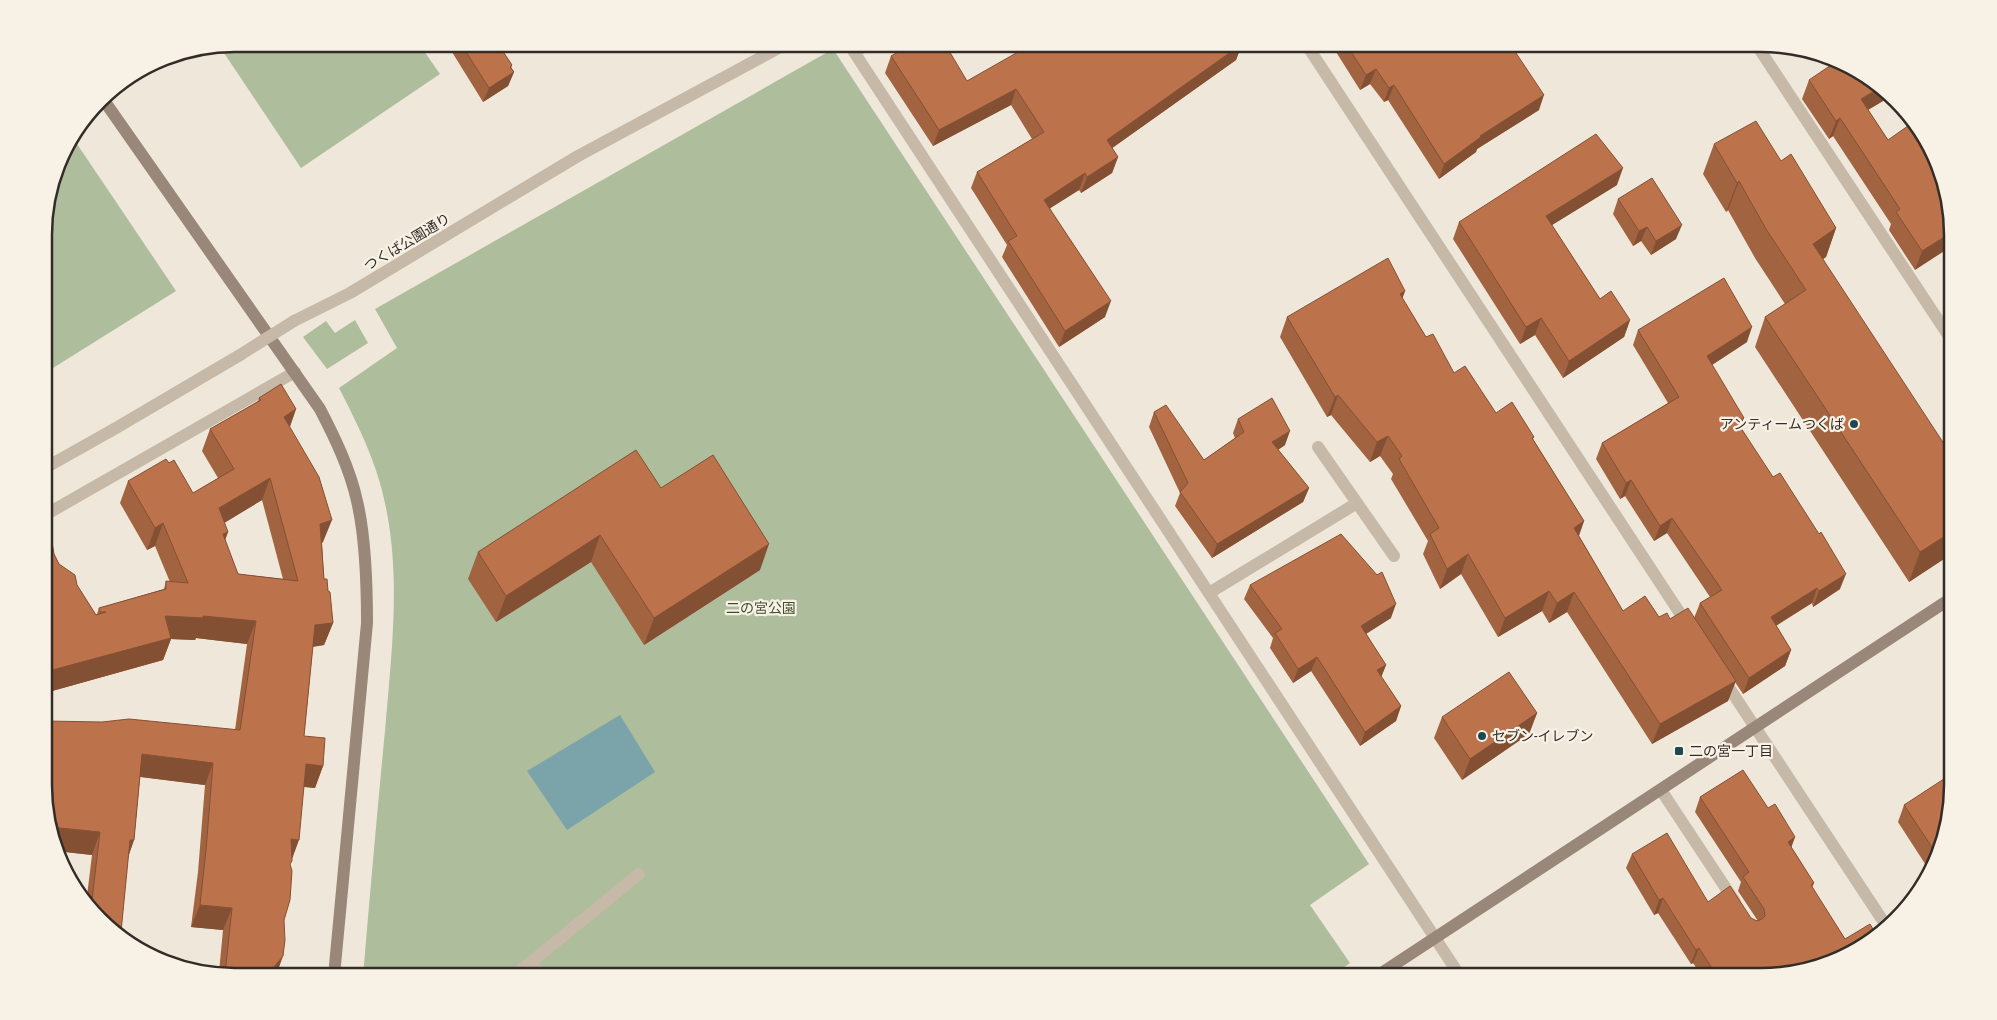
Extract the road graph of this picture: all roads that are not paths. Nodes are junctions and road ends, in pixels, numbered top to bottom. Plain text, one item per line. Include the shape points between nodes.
1 (771, 52) edge
2 (854, 52) edge
3 (1311, 52) edge
4 (1761, 52) edge
5 (108, 104) edge
6 (1944, 329) edge
7 (295, 372) junction
8 (1318, 447) dead end
9 (52, 464) edge
10 (1357, 503) junction
11 (52, 511) edge
12 (1394, 556) dead end
13 (1209, 593) junction
14 (1944, 603) edge
15 (1699, 641) edge
16 (1715, 666) edge
17 (1756, 728) junction
18 (1661, 790) junction
19 (639, 874) dead end
20 (1741, 911) edge
21 (1883, 921) edge
22 (1435, 938) junction
23 (531, 963) junction
24 (335, 968) edge
25 (524, 968) edge
26 (535, 968) edge
27 (1389, 968) edge
28 (1455, 968) edge

1 - 9 street, つくば公園通り, bridge via 578,156 350,293 294,321
2 - 13 street
3 - 15 street
4 - 6 street
5 - 7 street
7 - 11 street
7 - 24 street via 320,409 348,471 357,501 367,588 367,623
8 - 10 street
10 - 12 street
10 - 13 street
13 - 22 street
14 - 17 street
16 - 17 street
17 - 18 street
17 - 21 street
18 - 20 street
18 - 22 street
19 - 23 street
22 - 27 street
22 - 28 street
23 - 25 street
23 - 26 street

